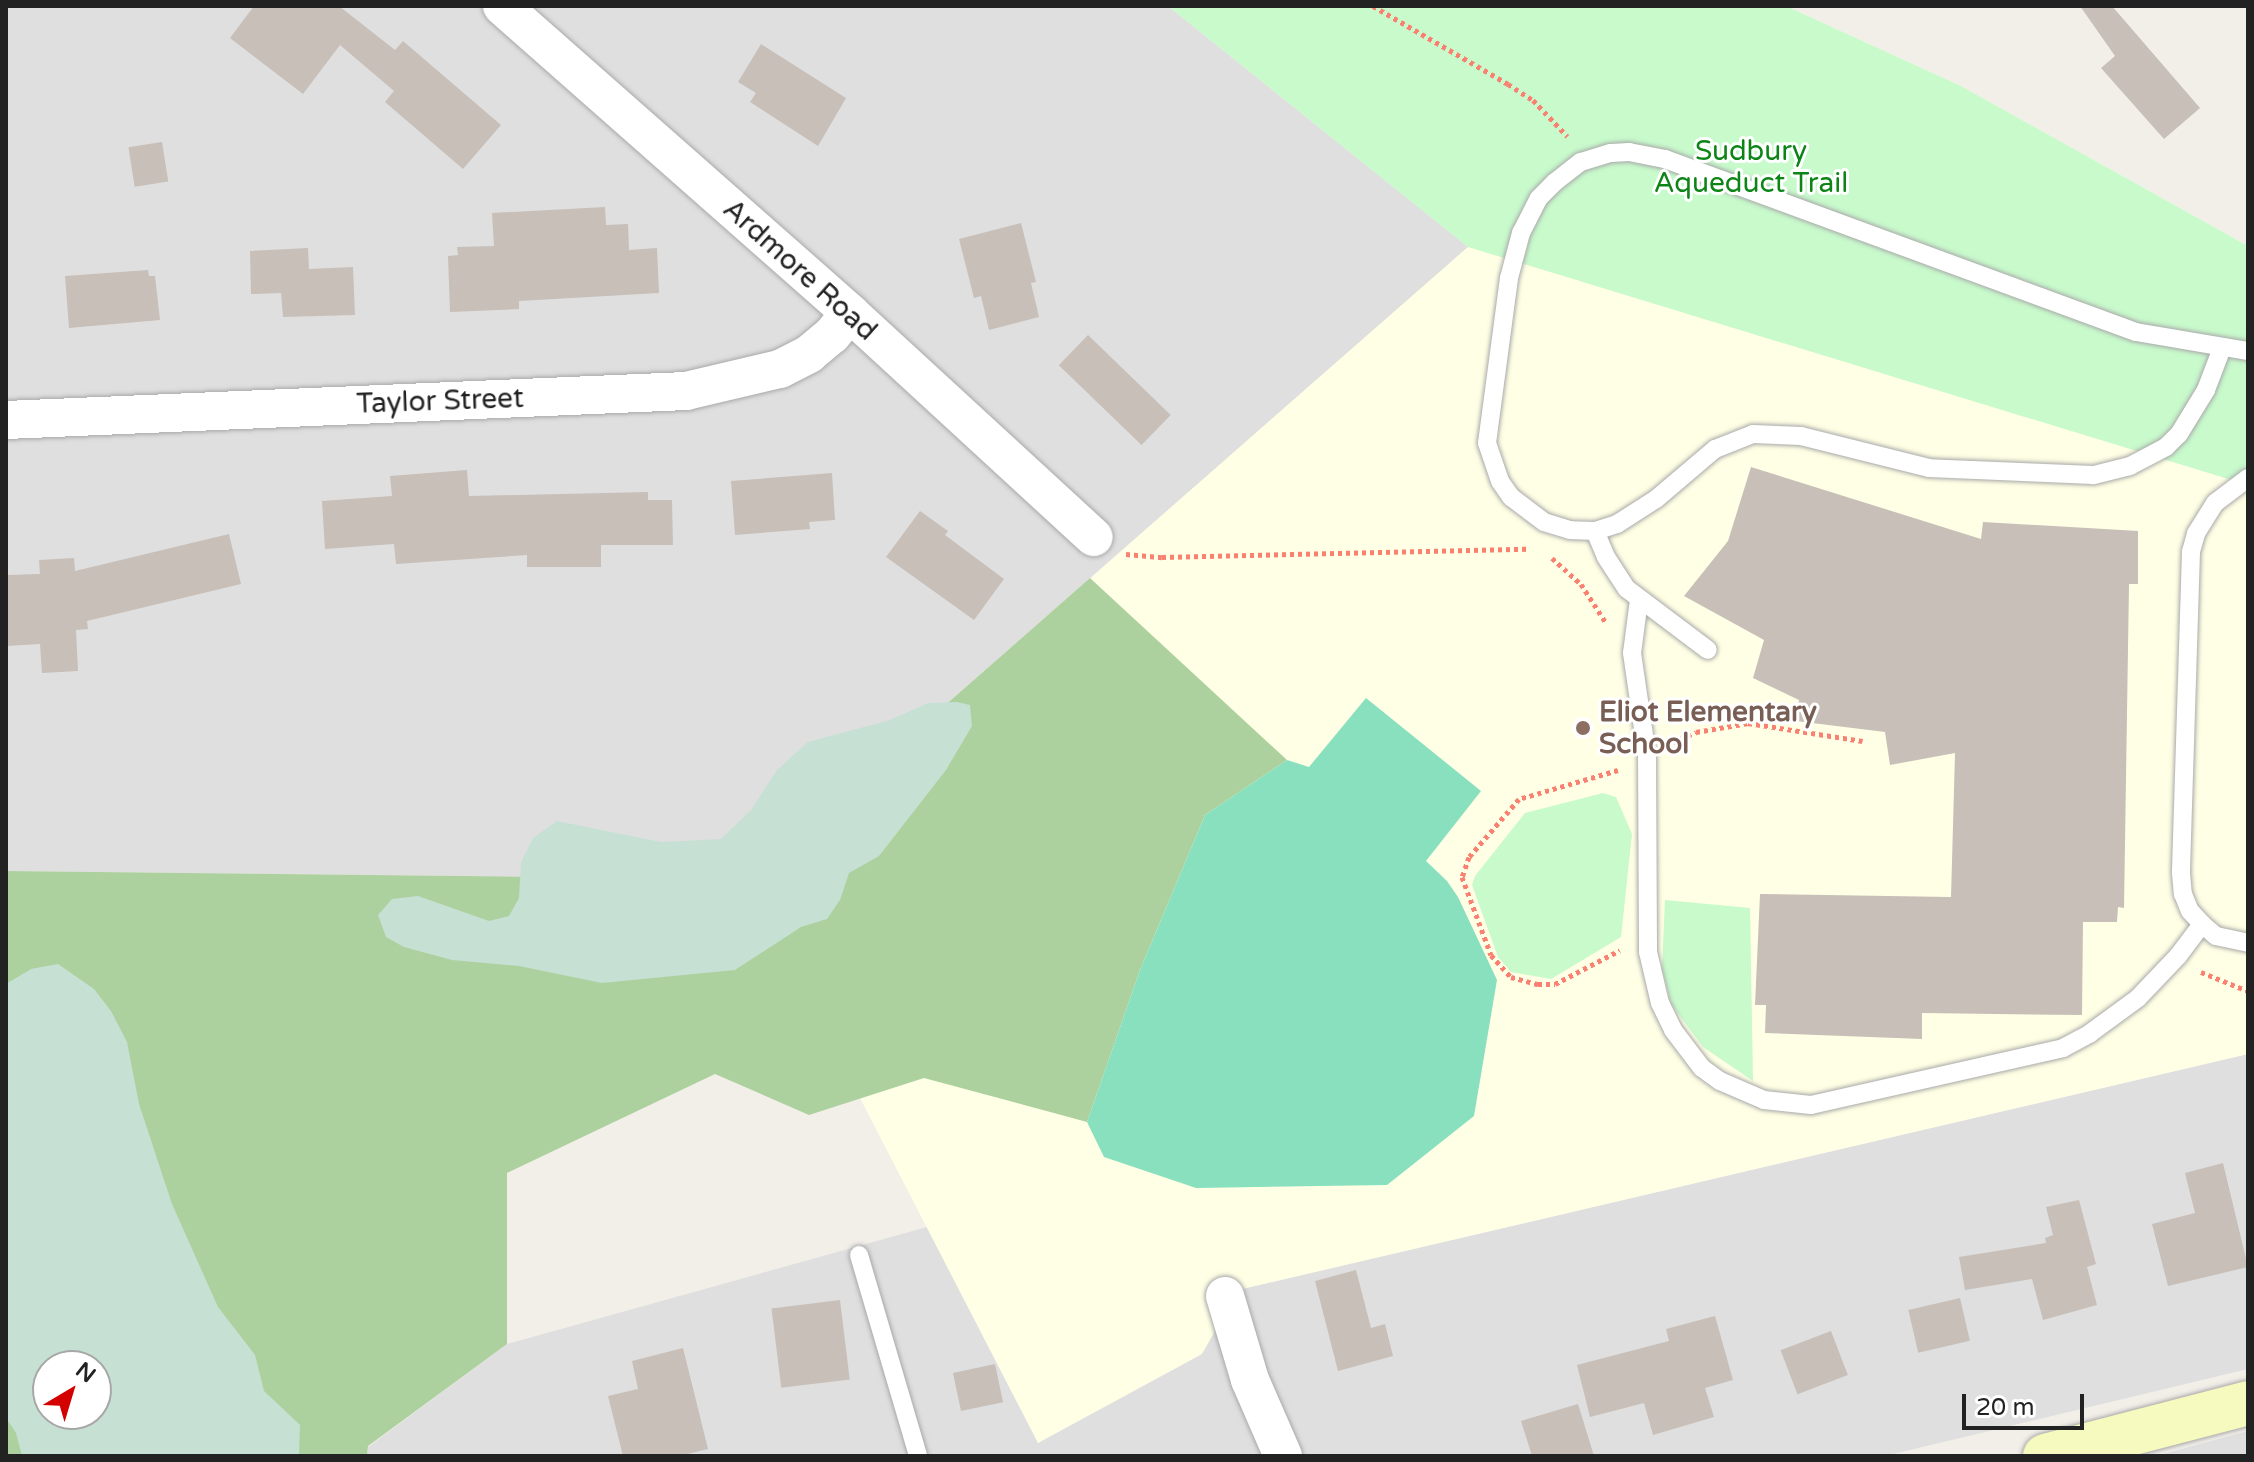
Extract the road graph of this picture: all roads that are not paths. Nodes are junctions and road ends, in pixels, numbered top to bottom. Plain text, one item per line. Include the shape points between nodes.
1 (502, 6) edge
2 (850, 313) junction
3 (2222, 348) junction
4 (2248, 351) edge
5 (6, 420) edge
6 (2248, 478) edge
7 (1595, 531) junction
8 (1094, 537) road end
9 (1639, 600) junction
10 (1708, 650) dead end
11 (2202, 924) junction
12 (2248, 943) edge
13 (859, 1255) dead end
14 (1225, 1296) dead end
15 (2248, 1403) edge
16 (918, 1456) edge
17 (1283, 1456) edge
18 (2048, 1456) edge

1 - 2 street, Ardmore Road
2 - 5 street, Taylor Street via 809,354 780,369 686,391
2 - 8 street, Ardmore Road
3 - 4 lane
3 - 7 lane via 2206,390 2179,434 2150,458 2111,473 1951,470 1801,436 1753,434 1715,449 1636,513
3 - 7 lane via 2136,332 1665,159 1629,152 1596,155 1539,198 1521,233 1509,278 1487,443 1500,481 1526,510 1570,530
6 - 11 lane via 2205,517 2189,573 2181,873 2183,894
7 - 9 lane via 1616,574
9 - 10 lane
9 - 11 lane via 1632,653 1647,756 1647,936 1660,1003 1685,1048 1720,1081 1787,1104 1834,1102 2063,1048 2138,998
11 - 12 lane via 2216,936
13 - 16 lane
14 - 17 street via 1250,1380
15 - 18 main road

